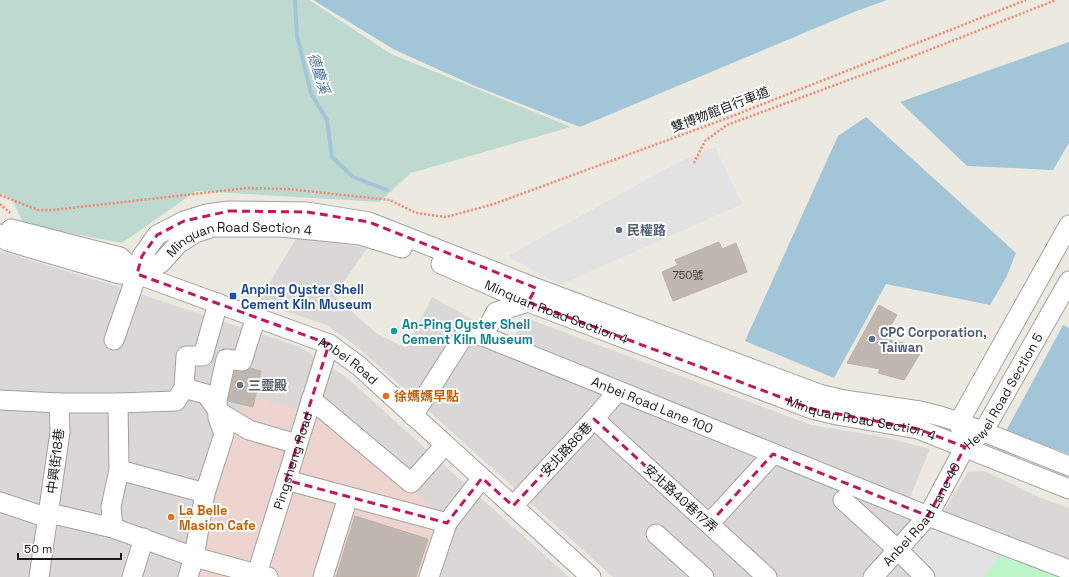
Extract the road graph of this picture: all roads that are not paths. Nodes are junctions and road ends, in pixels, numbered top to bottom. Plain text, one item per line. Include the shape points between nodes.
1 (1069, 225) edge
2 (1, 234) edge
3 (137, 274) junction
4 (1069, 281) edge
5 (532, 295) junction
6 (218, 303) junction
7 (256, 317) junction
8 (483, 336) junction
9 (114, 340) dead end
10 (330, 344) junction
11 (184, 388) junction
12 (618, 391) junction
13 (311, 399) junction
14 (0, 400) edge
15 (59, 403) junction
16 (118, 403) junction
17 (219, 412) junction
18 (413, 416) junction
19 (594, 419) junction
20 (959, 422) junction
21 (983, 432) junction
22 (297, 444) junction
23 (445, 444) junction
24 (965, 447) junction
25 (773, 454) junction
26 (1069, 466) edge
27 (119, 470) junction
28 (482, 478) junction
29 (286, 480) junction
30 (1069, 489) edge
31 (205, 493) junction
32 (348, 497) junction
33 (843, 500) dead end
34 (0, 502) edge
35 (513, 506) junction
36 (928, 516) junction
37 (48, 518) junction
38 (448, 523) junction
39 (709, 524) junction
40 (113, 528) junction
41 (656, 534) dead end
42 (144, 538) junction
43 (898, 550) junction
44 (194, 557) junction
45 (1069, 570) edge
46 (261, 576) edge
47 (39, 577) edge
48 (132, 577) edge
49 (188, 577) edge
50 (323, 577) edge
51 (429, 577) edge
52 (591, 577) edge
53 (704, 577) edge
54 (767, 577) edge
55 (873, 577) edge
56 (924, 577) edge

1 - 20 street, Hewei Road Section 5
2 - 3 street, Anbei Road via 8,229 120,258
3 - 5 street, Minquan Road Section 4 via 142,256 157,235 184,221 206,214 229,211 306,212 369,222
3 - 6 street, Anbei Road
3 - 9 street, Minquan Road Section 4
4 - 21 street, Hewei Road Section 5
5 - 8 street via 496,312
5 - 20 street, Minquan Road Section 4 via 819,394 920,411
5 - 24 street, Minquan Road Section 4 via 812,409 918,429
6 - 7 street, Anbei Road
6 - 11 street via 203,356 186,356
7 - 10 street, Anbei Road
7 - 17 street via 242,361 226,358 217,400
8 - 12 street, Anbei Road Lane 100
8 - 18 street, Anbei Road Lane 100 via 465,334
10 - 13 street, Pingsheng Road
10 - 18 street, Anbei Road via 359,366
11 - 16 street via 176,401
11 - 17 street via 206,394
12 - 19 street, 安北路86巷
12 - 25 street, Anbei Road Lane 100
13 - 22 street, Pingsheng Road
13 - 23 street via 411,483
14 - 15 street
15 - 16 street
15 - 37 street, 中興街18巷 via 60,432
16 - 27 street
17 - 22 street via 249,430
17 - 31 street via 218,418 224,434
18 - 23 street, Anbei Road
19 - 35 street, 安北路86巷
19 - 39 street, 安北路40巷17弄
20 - 21 street, Minquan Road Section 4
20 - 24 street, Hewei Road Section 5
21 - 24 street, Hewei Road Section 5
21 - 26 street, Minquan Road Section 4
22 - 29 street, Pingsheng Road
23 - 28 street, Anbei Road
24 - 30 street, Minquan Road Section 4
24 - 36 street, Anbei Road Lane 40
25 - 36 street, Anbei Road Lane 100
25 - 39 street
27 - 31 street
27 - 40 street via 111,507
28 - 35 street, Anbei Road
28 - 38 street
29 - 32 street
29 - 46 street, Pingsheng Road
31 - 44 street
32 - 38 street
32 - 50 street
33 - 43 street
34 - 37 street
35 - 52 street, Anbei Road
36 - 43 street, Anbei Road Lane 40
36 - 45 street, Anbei Road Lane 100
37 - 40 street via 58,515
37 - 47 street, 中興街18巷
38 - 51 street
39 - 54 street, 安北路40巷17弄
40 - 42 street
41 - 53 street
42 - 44 street
42 - 48 street
43 - 55 street, Anbei Road Lane 40
43 - 56 street
44 - 46 street
44 - 49 street

